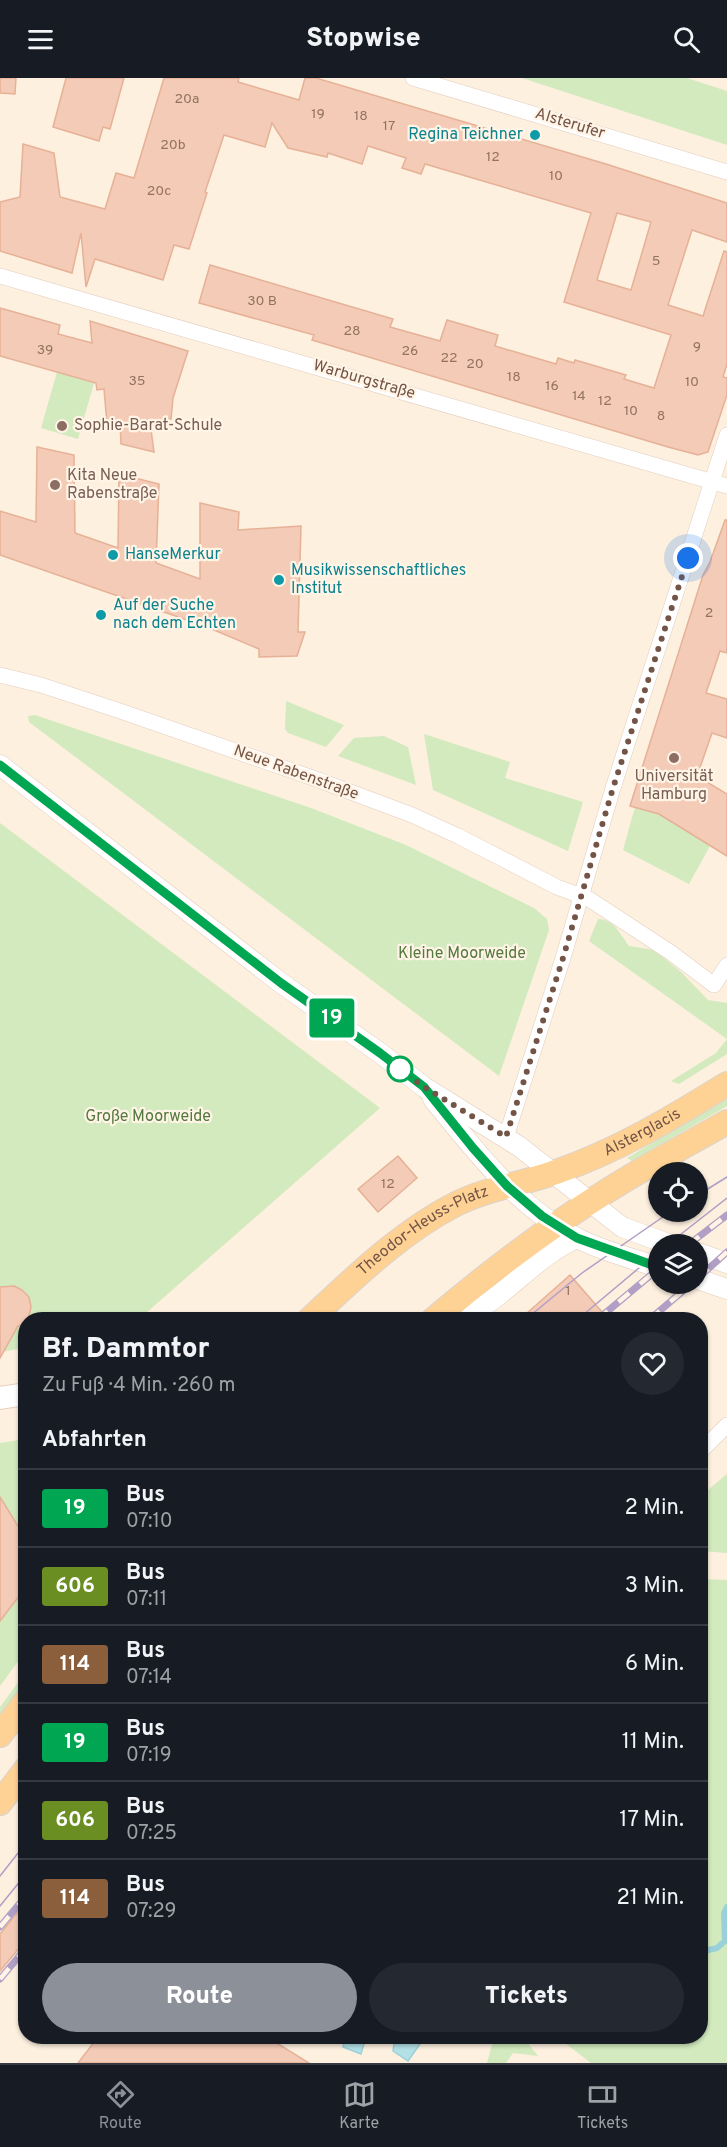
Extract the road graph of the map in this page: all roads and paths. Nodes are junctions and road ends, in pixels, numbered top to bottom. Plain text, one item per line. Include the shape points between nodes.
1 (413, 78) edge
2 (727, 172) edge
3 (0, 276) edge
4 (727, 435) edge
5 (720, 484) edge
6 (0, 675) edge
7 (0, 765) edge
8 (582, 896) junction
9 (727, 966) edge
10 (727, 1084) edge
11 (424, 1087) junction
12 (727, 1122) edge
13 (506, 1137) junction
14 (554, 1173) junction
15 (507, 1186) junction
16 (589, 1203) junction
17 (556, 1225) junction
18 (648, 1237) edge
19 (577, 1238) junction
20 (708, 1256) edge
21 (727, 1263) edge
22 (648, 1264) edge
23 (708, 1282) edge
24 (727, 1289) edge
25 (318, 1312) edge
26 (443, 1312) edge
27 (474, 1312) edge
28 (18, 1395) edge
29 (0, 1398) edge
30 (727, 1424) edge
31 (708, 1432) edge
32 (708, 1444) edge
33 (18, 1711) edge
34 (0, 1735) edge
35 (18, 1779) edge
36 (0, 1803) edge

1 - 2 street, Alsterufer
3 - 5 street, Warburgstraße
4 - 5 street
5 - 8 street via 613,788
6 - 8 street, Neue Rabenstraße via 120,711 412,815
7 - 11 street via 281,983
8 - 9 street, Neue Rabenstraße via 714,985
8 - 13 street
10 - 14 main road, Alsterglacis via 627,1142
11 - 13 street
11 - 15 street
12 - 16 main road, Alsterglacis
13 - 14 street
14 - 15 main road, Theodor-Heuss-Platz
14 - 16 street
15 - 17 street
15 - 25 main road, Theodor-Heuss-Platz via 455,1204 418,1228
16 - 17 main road, Alsterglacis
16 - 18 street via 627,1230
17 - 19 street
17 - 26 main road
19 - 22 street
19 - 27 street via 562,1244
20 - 21 street
23 - 24 street
28 - 29 main road
30 - 31 street
30 - 32 street
33 - 34 main road
35 - 36 main road

